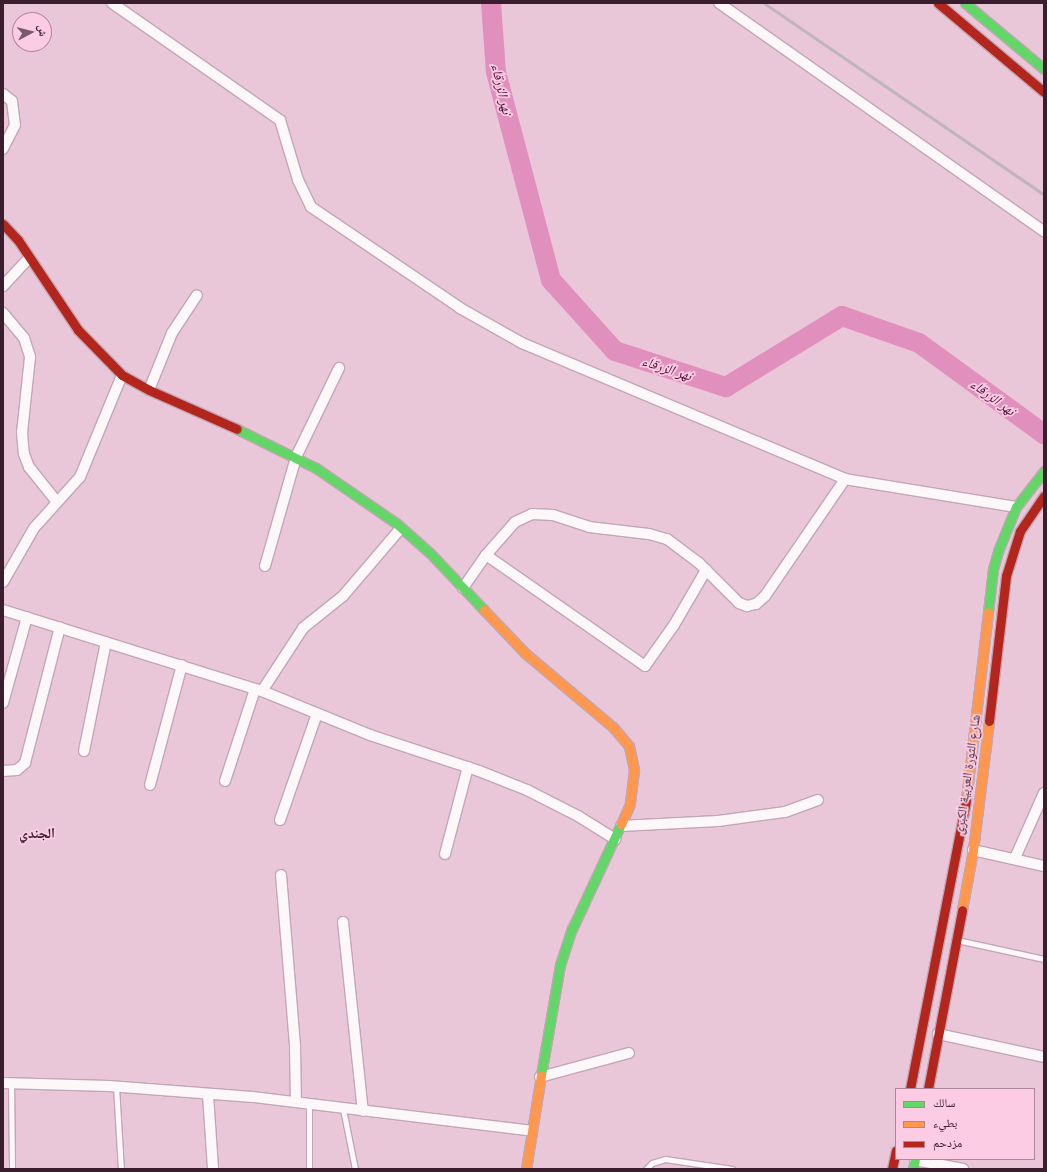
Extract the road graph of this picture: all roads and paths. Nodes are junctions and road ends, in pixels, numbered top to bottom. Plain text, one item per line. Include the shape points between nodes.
1 (112, 3) edge
2 (719, 3) edge
3 (938, 3) edge
4 (965, 3) edge
5 (1043, 66) edge
6 (1044, 92) edge
7 (3, 94) edge
8 (3, 149) edge
9 (3, 224) edge
10 (1044, 231) edge
11 (30, 258) junction
12 (3, 286) edge
13 (197, 295) dead end
14 (3, 313) edge
15 (339, 368) dead end
16 (122, 375) junction
17 (149, 390) junction
18 (296, 457) junction
19 (1044, 471) edge
20 (845, 479) junction
21 (1044, 496) edge
22 (57, 502) junction
23 (1016, 506) junction
24 (401, 528) junction
25 (486, 555) junction
26 (265, 566) dead end
27 (706, 570) junction
28 (3, 582) edge
29 (463, 588) junction
30 (3, 610) edge
31 (27, 617) junction
32 (60, 627) junction
33 (106, 642) junction
34 (182, 665) junction
35 (258, 690) junction
36 (3, 703) edge
37 (317, 714) junction
38 (84, 751) dead end
39 (468, 768) junction
40 (3, 772) edge
41 (225, 781) dead end
42 (150, 785) dead end
43 (1044, 793) edge
44 (818, 800) dead end
45 (280, 820) dead end
46 (622, 826) junction
47 (615, 838) junction
48 (973, 850) junction
49 (445, 854) dead end
50 (1014, 858) junction
51 (1044, 866) edge
52 (281, 875) dead end
53 (343, 922) dead end
54 (956, 939) junction
55 (1044, 959) edge
56 (938, 1034) junction
57 (629, 1053) dead end
58 (1044, 1057) edge
59 (540, 1078) junction
60 (7, 1083) edge
61 (116, 1086) junction
62 (910, 1088) edge
63 (928, 1088) edge
64 (208, 1095) junction
65 (296, 1102) junction
66 (309, 1104) junction
67 (343, 1109) junction
68 (363, 1111) junction
69 (532, 1131) junction
70 (895, 1155) edge
71 (914, 1163) edge
72 (12, 1169) edge
73 (121, 1169) edge
74 (213, 1169) edge
75 (309, 1169) edge
76 (355, 1169) edge
77 (526, 1169) edge
78 (646, 1169) edge
79 (732, 1169) edge
80 (892, 1169) edge
81 (963, 1169) edge

1 - 20 street via 280,120 298,180 311,207 460,308 522,343
2 - 10 street
3 - 6 main road
4 - 5 main road
7 - 8 street via 12,101 15,124
9 - 11 main road
11 - 12 street
11 - 16 main road via 78,330
13 - 17 street via 172,333
14 - 22 street via 24,338 30,357 22,433 24,454 29,467
15 - 18 street
16 - 17 main road
16 - 22 street via 80,477
17 - 18 main road
18 - 24 main road via 350,490
18 - 26 street
19 - 23 main road, شارع الثورة العربية الكبرى
20 - 23 street
20 - 27 street via 801,547 765,596 756,604 747,606 738,603
21 - 48 main road, شارع الثورة العربية الكبرى via 1020,531 1006,576
22 - 28 street via 34,528
23 - 62 main road, شارع الثورة العربية الكبرى via 993,569 964,816
24 - 29 main road
24 - 35 street via 343,596 303,628
25 - 27 street via 515,522 525,516 539,513 606,530 658,536 684,551
25 - 27 street via 644,666 661,645
25 - 29 street
29 - 46 main road via 524,653 613,727 629,746 633,756 634,787
30 - 31 street
31 - 32 street
31 - 36 street
32 - 33 street
32 - 40 street via 25,762 17,770
33 - 34 street
33 - 38 street
34 - 35 street
34 - 42 street
35 - 37 street
35 - 41 street
37 - 39 street via 394,744
37 - 45 street
39 - 47 street via 527,790
39 - 49 street
43 - 50 street
44 - 46 street via 785,812 718,821
46 - 47 main road
47 - 59 main road via 572,929 556,985
48 - 50 street
48 - 54 main road, شارع الثورة العربية الكبرى
50 - 51 street
52 - 65 street via 295,1047
53 - 68 street
54 - 55 lane
54 - 56 main road, شارع الثورة العربية الكبرى
56 - 58 street
56 - 63 main road, شارع الثورة العربية الكبرى
57 - 59 street
59 - 69 main road
60 - 61 street
60 - 72 lane
61 - 64 street
61 - 73 lane
64 - 65 street
64 - 74 street
65 - 66 street
66 - 67 street
66 - 75 lane
67 - 68 street
67 - 76 lane
68 - 69 street
69 - 77 main road
70 - 80 main road
71 - 81 street
78 - 79 lane via 652,1163 665,1159

